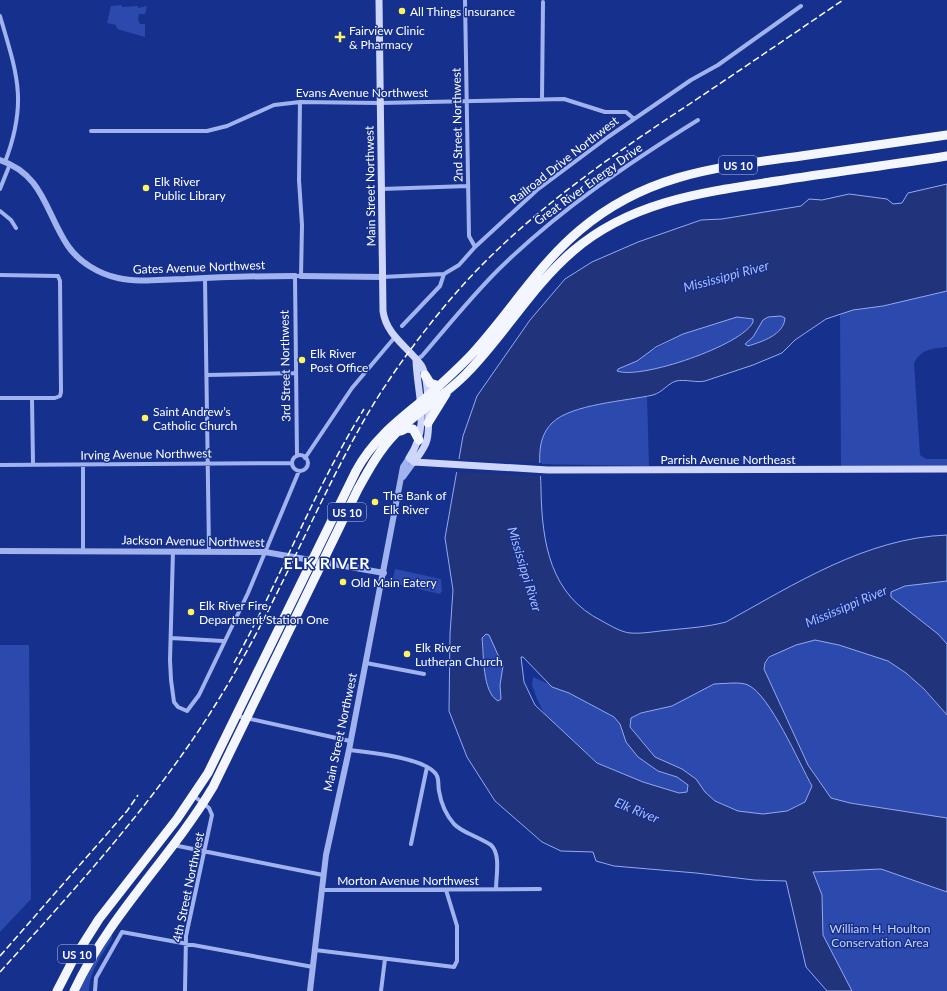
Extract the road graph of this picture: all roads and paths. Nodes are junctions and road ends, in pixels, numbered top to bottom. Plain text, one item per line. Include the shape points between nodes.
1 (379, 0) edge
2 (465, 0) edge
3 (543, 2) dead end
4 (801, 6) dead end
5 (0, 16) edge
6 (542, 100) junction
7 (468, 101) junction
8 (300, 102) junction
9 (380, 103) junction
10 (634, 119) junction
11 (698, 120) dead end
12 (91, 130) dead end
13 (947, 135) edge
14 (947, 156) edge
15 (5, 162) edge
16 (468, 186) junction
17 (0, 189) edge
18 (382, 189) junction
19 (0, 211) edge
20 (16, 228) dead end
21 (475, 247) junction
22 (444, 274) junction
23 (0, 275) edge
24 (298, 276) junction
25 (382, 277) junction
26 (205, 278) junction
27 (402, 326) dead end
28 (395, 337) junction
29 (416, 360) junction
30 (295, 373) junction
31 (207, 375) junction
32 (425, 375) junction
33 (439, 386) junction
34 (447, 392) junction
35 (0, 398) edge
36 (32, 399) junction
37 (424, 404) junction
38 (428, 424) junction
39 (396, 433) junction
40 (419, 440) junction
41 (423, 449) junction
42 (297, 456) junction
43 (305, 458) junction
44 (412, 460) junction
45 (428, 462) junction
46 (208, 463) junction
47 (292, 463) junction
48 (33, 464) junction
49 (0, 465) edge
50 (83, 465) junction
51 (947, 469) edge
52 (299, 471) junction
53 (0, 551) edge
54 (83, 551) junction
55 (173, 551) junction
56 (209, 551) junction
57 (265, 552) junction
58 (312, 561) junction
59 (322, 563) junction
60 (384, 573) junction
61 (171, 638) junction
62 (223, 641) junction
63 (366, 663) junction
64 (424, 674) dead end
65 (237, 716) junction
66 (246, 720) junction
67 (350, 741) junction
68 (349, 750) junction
69 (427, 767) junction
70 (194, 796) junction
71 (203, 803) junction
72 (411, 844) dead end
73 (173, 845) junction
74 (205, 852) junction
75 (323, 875) junction
76 (496, 889) junction
77 (540, 889) dead end
78 (321, 890) junction
79 (446, 890) junction
80 (185, 943) junction
81 (315, 950) junction
82 (385, 959) junction
83 (313, 967) junction
84 (57, 991) edge
85 (74, 991) edge
86 (95, 991) edge
87 (185, 991) edge
88 (310, 991) edge
89 (381, 991) edge

1 - 9 main road, Main Street Northwest
2 - 7 street, 2nd Street Northwest
3 - 6 street
4 - 10 street, Railroad Drive Northwest
5 - 15 street via 16,69 20,100 14,140
6 - 7 street, Evans Avenue Northwest
6 - 10 street, Evans Avenue Northwest via 572,101 605,112 626,112
7 - 9 street, Evans Avenue Northwest
7 - 16 street, 2nd Street Northwest
8 - 9 street, Evans Avenue Northwest
8 - 12 street, Evans Avenue Northwest via 274,105 232,124 207,131
8 - 24 street, 3rd Street Northwest via 299,180 302,224
9 - 18 main road, Main Street Northwest
10 - 21 street, Railroad Drive Northwest via 537,190
11 - 29 street, Great River Energy Drive via 585,195 543,229 486,282
13 - 33 highway, US 10 via 700,171 670,179 630,196 592,220 561,247 486,338
14 - 34 highway, US 10 via 701,192 633,214 590,238 565,258 476,363
15 - 17 street
15 - 26 street, Gates Avenue Northwest via 24,173 36,186 68,246 86,263 105,274 134,280
16 - 18 street
16 - 21 street, 2nd Street Northwest via 469,236
18 - 25 main road, Main Street Northwest
19 - 20 street
21 - 22 street, Railroad Drive Northwest via 459,265
22 - 25 street, Gates Avenue Northwest
22 - 27 street, Railroad Drive Northwest via 440,286
23 - 36 street via 58,276 60,396
24 - 25 street, Gates Avenue Northwest
24 - 26 street, Gates Avenue Northwest
24 - 30 street, 3rd Street Northwest
25 - 28 main road, Main Street Northwest via 383,316 389,331
26 - 31 street
28 - 29 main road, Main Street Northwest
28 - 43 street via 352,388
29 - 32 main road, Main Street Northwest
29 - 37 main road, Main Street Northwest
30 - 31 street
30 - 42 street, 3rd Street Northwest
31 - 46 street
32 - 33 highway via 430,383
32 - 37 main road, Main Street Northwest
33 - 37 highway, US 10
34 - 37 highway, US 10
34 - 38 highway
35 - 36 street
36 - 48 street
37 - 38 main road, Main Street Northwest
37 - 39 highway, US 10
37 - 40 main road, Main Street Northwest
37 - 58 highway, US 10 via 390,426 366,455
38 - 41 main road, Main Street Northwest
39 - 40 highway via 410,428 415,430
39 - 59 highway, US 10 via 368,469
40 - 44 main road, Main Street Northwest
41 - 44 main road, Main Street Northwest
41 - 45 main road via 423,455
42 - 43 street
42 - 47 street
43 - 52 street via 306,468
44 - 45 main road, Parrish Avenue Northeast
44 - 60 street, Main Street Northwest via 403,467
45 - 51 main road, Parrish Avenue Northeast via 548,470
46 - 47 street, Irving Avenue Northwest
46 - 50 street, Irving Avenue Northwest
46 - 56 street
47 - 52 street
48 - 49 street, Irving Avenue Northwest
48 - 50 street, Irving Avenue Northwest
50 - 54 street
52 - 57 street
53 - 54 street, Jackson Avenue Northwest
54 - 55 street, Jackson Avenue Northwest
55 - 56 street, Jackson Avenue Northwest
55 - 61 street
56 - 57 street, Jackson Avenue Northwest
57 - 58 street, Jackson Avenue Northwest
57 - 62 street
58 - 59 street, Jackson Avenue Northwest
58 - 65 highway, US 10
59 - 60 street, Jackson Avenue Northwest
59 - 66 highway, US 10
60 - 63 street, Main Street Northwest
61 - 62 street
61 - 62 street via 170,660 174,702 178,707 188,711 199,694
63 - 64 street
63 - 67 street, Main Street Northwest
65 - 66 street
65 - 70 highway, US 10
66 - 67 street
66 - 71 highway, US 10 via 222,771
67 - 68 street, Main Street Northwest
68 - 69 street via 396,758
68 - 75 street, Main Street Northwest
69 - 72 street
69 - 76 street via 437,776 444,810 454,824 494,849
70 - 71 street, 4th Street Northwest
70 - 84 highway, US 10 via 99,919
71 - 73 highway, US 10
71 - 74 street, 4th Street Northwest via 212,815
73 - 74 street, Morton Avenue Northwest
73 - 85 highway, US 10 via 110,926
74 - 75 street, Morton Avenue Northwest
74 - 80 street, 4th Street Northwest
75 - 78 street, Main Street Northwest
76 - 77 street, Morton Avenue Northwest
76 - 79 street, Morton Avenue Northwest
78 - 79 street, Morton Avenue Northwest
78 - 81 street, Main Street Northwest
79 - 82 street via 457,926 455,966 451,968
80 - 83 street
80 - 86 street via 122,932 96,978
80 - 87 street, 4th Street Northwest
81 - 82 street
81 - 83 street, Main Street Northwest
82 - 89 street
83 - 88 street, Main Street Northwest

